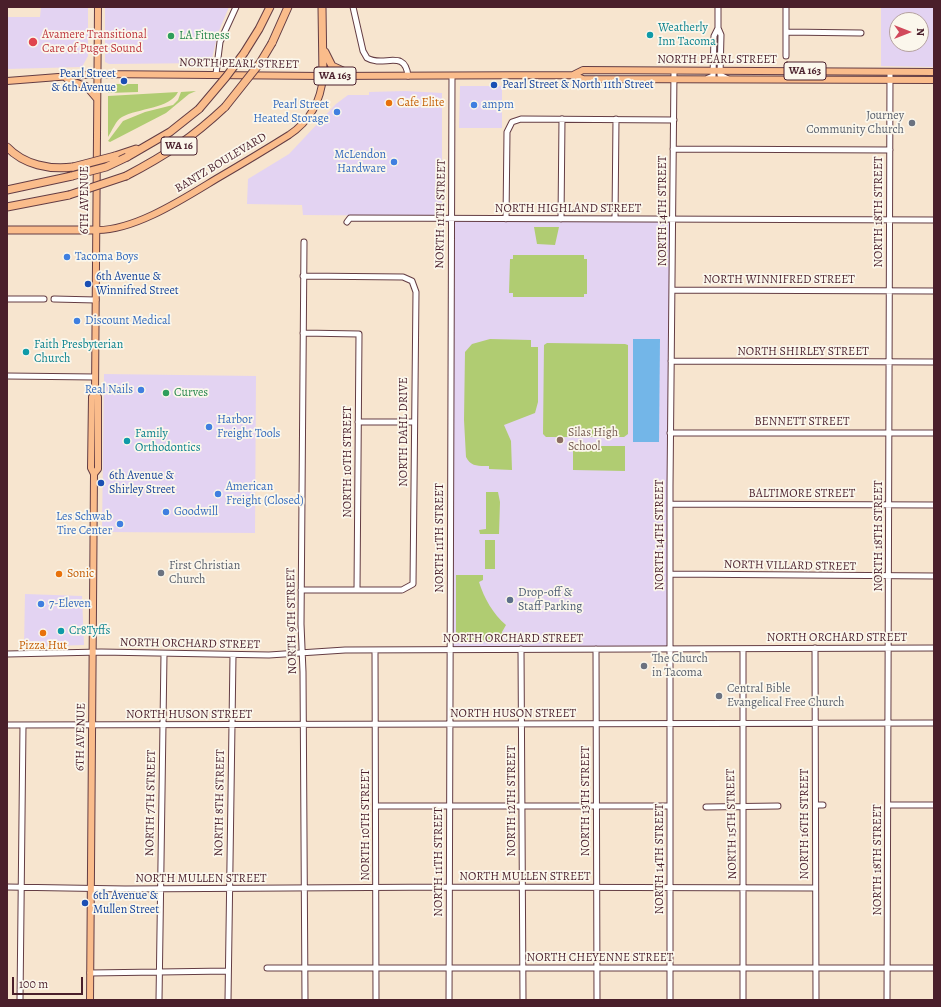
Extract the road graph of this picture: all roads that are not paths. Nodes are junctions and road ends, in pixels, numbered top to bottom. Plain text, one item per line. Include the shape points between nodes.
1 (98, 7) edge
2 (236, 7) edge
3 (270, 7) edge
4 (288, 7) edge
5 (322, 7) edge
6 (353, 7) edge
7 (718, 7) edge
8 (786, 7) edge
9 (718, 28) junction
10 (786, 32) junction
11 (860, 33) dead end
12 (322, 44) junction
13 (786, 56) dead end
14 (713, 70) junction
15 (674, 71) junction
16 (720, 71) junction
17 (890, 72) junction
18 (934, 72) edge
19 (97, 74) junction
20 (216, 74) junction
21 (573, 75) junction
22 (323, 76) junction
23 (354, 76) junction
24 (408, 76) junction
25 (452, 76) junction
26 (65, 77) junction
27 (674, 80) junction
28 (699, 80) junction
29 (890, 80) junction
30 (934, 80) edge
31 (7, 81) edge
32 (732, 81) junction
33 (97, 99) junction
34 (562, 119) junction
35 (616, 119) junction
36 (674, 120) junction
37 (157, 141) junction
38 (7, 147) edge
39 (673, 149) junction
40 (890, 150) junction
41 (7, 190) edge
42 (7, 207) edge
43 (450, 219) junction
44 (506, 219) junction
45 (561, 219) junction
46 (615, 219) junction
47 (673, 219) junction
48 (890, 219) junction
49 (934, 220) edge
50 (347, 222) dead end
51 (7, 230) edge
52 (96, 230) junction
53 (304, 242) dead end
54 (303, 276) junction
55 (672, 290) junction
56 (889, 290) junction
57 (934, 291) edge
58 (7, 299) edge
59 (44, 299) dead end
60 (54, 299) dead end
61 (96, 300) junction
62 (303, 333) junction
63 (671, 361) junction
64 (889, 362) junction
65 (934, 362) edge
66 (7, 376) edge
67 (95, 376) junction
68 (358, 422) junction
69 (414, 422) junction
70 (670, 432) junction
71 (889, 432) junction
72 (934, 433) edge
73 (670, 504) junction
74 (889, 505) junction
75 (934, 505) edge
76 (670, 574) junction
77 (888, 576) junction
78 (934, 576) edge
79 (301, 590) junction
80 (357, 590) junction
81 (743, 648) junction
82 (815, 648) junction
83 (888, 648) junction
84 (934, 648) edge
85 (521, 649) junction
86 (596, 649) junction
87 (670, 649) junction
88 (375, 650) junction
89 (449, 650) junction
90 (92, 653) junction
91 (7, 654) edge
92 (164, 654) junction
93 (302, 654) junction
94 (233, 655) junction
95 (596, 723) junction
96 (888, 723) junction
97 (934, 723) edge
98 (304, 724) junction
99 (376, 724) junction
100 (450, 724) junction
101 (522, 724) junction
102 (669, 724) junction
103 (741, 724) junction
104 (815, 724) junction
105 (7, 725) edge
106 (23, 725) junction
107 (92, 725) junction
108 (162, 725) junction
109 (231, 725) junction
110 (823, 805) dead end
111 (888, 805) junction
112 (934, 805) edge
113 (376, 806) junction
114 (522, 806) junction
115 (596, 806) junction
116 (669, 806) junction
117 (742, 806) junction
118 (778, 806) dead end
119 (816, 806) junction
120 (449, 807) junction
121 (706, 807) dead end
122 (7, 887) edge
123 (450, 887) junction
124 (596, 887) junction
125 (21, 888) junction
126 (90, 888) junction
127 (305, 888) junction
128 (376, 888) junction
129 (523, 888) junction
130 (670, 888) junction
131 (743, 888) junction
132 (815, 888) junction
133 (160, 889) junction
134 (230, 889) junction
135 (305, 967) junction
136 (523, 967) junction
137 (817, 967) junction
138 (267, 968) dead end
139 (449, 968) junction
140 (596, 968) junction
141 (670, 968) junction
142 (743, 968) junction
143 (887, 968) junction
144 (934, 968) edge
145 (376, 969) junction
146 (159, 972) junction
147 (228, 972) junction
148 (90, 973) junction
149 (20, 1000) edge
150 (90, 1000) edge
151 (159, 1000) edge
152 (228, 1000) edge
153 (306, 1000) edge
154 (376, 1000) edge
155 (449, 1000) edge
156 (523, 1000) edge
157 (596, 1000) edge
158 (670, 1000) edge
159 (743, 1000) edge
160 (816, 1000) edge
161 (887, 1000) edge

1 - 19 main road, 6TH AVENUE
2 - 20 street via 220,42
3 - 37 highway, WA 16, bridge via 244,53 226,77 199,108
4 - 42 highway, WA 16, bridge via 260,63 225,107 186,142 126,176 69,195
5 - 12 highway
6 - 24 street via 367,58 402,62 406,65
7 - 9 street
8 - 10 street
9 - 14 street via 714,36
9 - 16 street via 721,35
10 - 11 street
10 - 13 street
12 - 22 highway
12 - 23 highway via 326,58 332,66
14 - 15 main road, NORTH PEARL STREET / WA 163
14 - 16 main road, NORTH PEARL STREET / WA 163
14 - 28 street via 712,78
15 - 21 main road, NORTH PEARL STREET / WA 163 via 583,70
15 - 27 street, NORTH 14TH STREET
16 - 17 main road, NORTH PEARL STREET / WA 163
16 - 32 street via 721,76
17 - 18 main road, NORTH PEARL STREET / WA 163
17 - 29 street, NORTH 18TH STREET
19 - 20 main road, NORTH PEARL STREET / WA 163
19 - 26 main road, WA 163
19 - 33 main road, 6TH AVENUE
20 - 22 main road, NORTH PEARL STREET / WA 163
21 - 25 main road, NORTH PEARL STREET / WA 163
21 - 27 main road, NORTH PEARL STREET / WA 163 via 583,80
22 - 23 main road, NORTH PEARL STREET / WA 163
22 - 52 main road, BANTZ BOULEVARD via 320,97 313,112 295,131 166,209 117,227
23 - 24 main road, NORTH PEARL STREET / WA 163
24 - 25 main road, NORTH PEARL STREET / WA 163
25 - 43 street, NORTH 11TH STREET
26 - 31 main road, WA 163
26 - 33 main road via 86,86
27 - 28 main road, NORTH PEARL STREET / WA 163
27 - 36 street, NORTH 14TH STREET
28 - 32 main road, NORTH PEARL STREET / WA 163
29 - 30 main road, NORTH PEARL STREET / WA 163
29 - 32 main road, NORTH PEARL STREET / WA 163
29 - 40 street, NORTH 18TH STREET
33 - 52 main road, 6TH AVENUE
34 - 35 street
34 - 44 street via 521,119 510,123 506,134
34 - 45 street
35 - 36 street
35 - 46 street
36 - 39 street, NORTH 14TH STREET
37 - 38 highway, bridge via 115,156 73,167 58,168 42,166 25,159
37 - 41 highway, WA 16, bridge via 106,167
39 - 40 street
39 - 47 street, NORTH 14TH STREET
40 - 48 street, NORTH 18TH STREET
43 - 44 street, NORTH HIGHLAND STREET
43 - 50 street, NORTH HIGHLAND STREET via 350,218
43 - 89 street, NORTH 11TH STREET
44 - 45 street, NORTH HIGHLAND STREET
45 - 46 street, NORTH HIGHLAND STREET
46 - 47 street, NORTH HIGHLAND STREET
47 - 48 street, NORTH HIGHLAND STREET
47 - 55 street, NORTH 14TH STREET
48 - 49 street, NORTH HIGHLAND STREET
48 - 56 street, NORTH 18TH STREET
51 - 52 highway
52 - 61 main road, 6TH AVENUE
53 - 54 street, NORTH 9TH STREET
54 - 62 street, NORTH 9TH STREET
54 - 69 street, NORTH DAHL DRIVE via 399,277 408,278 414,284
55 - 56 street, NORTH WINNIFRED STREET
55 - 63 street, NORTH 14TH STREET
56 - 57 street, NORTH WINNIFRED STREET
56 - 64 street, NORTH 18TH STREET
58 - 59 street
60 - 61 street
61 - 67 main road, 6TH AVENUE
62 - 68 street, NORTH 10TH STREET via 359,334
62 - 79 street, NORTH 9TH STREET
63 - 64 street, NORTH SHIRLEY STREET
63 - 70 street, NORTH 14TH STREET
64 - 65 street, NORTH SHIRLEY STREET
64 - 71 street, NORTH 18TH STREET
66 - 67 street
67 - 90 main road, 6TH AVENUE via 95,394 98,397 98,469 94,474
68 - 69 street
68 - 80 street, NORTH 10TH STREET
69 - 80 street, NORTH DAHL DRIVE via 413,580 410,587 402,590
70 - 71 street, BENNETT STREET
70 - 73 street, NORTH 14TH STREET
71 - 72 street, BENNETT STREET
71 - 74 street, NORTH 18TH STREET
73 - 74 street, BALTIMORE STREET
73 - 76 street, NORTH 14TH STREET
74 - 75 street, BALTIMORE STREET
74 - 77 street, NORTH 18TH STREET
76 - 77 street, NORTH VILLARD STREET
76 - 87 street, NORTH 14TH STREET
77 - 78 street, NORTH VILLARD STREET
77 - 83 street, NORTH 18TH STREET
79 - 80 street
79 - 93 street, NORTH 9TH STREET
81 - 82 street, NORTH ORCHARD STREET
81 - 87 street, NORTH ORCHARD STREET
81 - 103 street, NORTH 15TH STREET
82 - 83 street, NORTH ORCHARD STREET
82 - 104 street, NORTH 16TH STREET
83 - 84 street, NORTH ORCHARD STREET
83 - 96 street, NORTH 18TH STREET
85 - 86 street, NORTH ORCHARD STREET
85 - 89 street, NORTH ORCHARD STREET
85 - 101 street, NORTH 12TH STREET
86 - 87 street, NORTH ORCHARD STREET
86 - 95 street, NORTH 13TH STREET
87 - 102 street, NORTH 14TH STREET
88 - 89 street, NORTH ORCHARD STREET
88 - 93 street, NORTH ORCHARD STREET
88 - 99 street, NORTH 10TH STREET
89 - 100 street, NORTH 11TH STREET
90 - 91 street, NORTH ORCHARD STREET
90 - 92 street, NORTH ORCHARD STREET
90 - 107 main road, 6TH AVENUE
92 - 94 street, NORTH ORCHARD STREET
92 - 108 street, NORTH 7TH STREET
93 - 94 street, NORTH ORCHARD STREET
93 - 98 street, NORTH 9TH STREET
94 - 109 street, NORTH 8TH STREET
95 - 101 street, NORTH HUSON STREET
95 - 102 street, NORTH HUSON STREET
95 - 115 street, NORTH 13TH STREET
96 - 97 street, NORTH HUSON STREET
96 - 104 street, NORTH HUSON STREET
96 - 111 street, NORTH 18TH STREET
98 - 99 street, NORTH HUSON STREET
98 - 109 street, NORTH HUSON STREET
98 - 127 street, NORTH 9TH STREET
99 - 100 street, NORTH HUSON STREET
99 - 113 street, NORTH 10TH STREET
100 - 101 street, NORTH HUSON STREET
100 - 120 street, NORTH 11TH STREET
101 - 114 street, NORTH 12TH STREET
102 - 103 street, NORTH HUSON STREET
102 - 116 street, NORTH 14TH STREET
103 - 104 street, NORTH HUSON STREET
103 - 117 street, NORTH 15TH STREET
104 - 119 street, NORTH 16TH STREET
105 - 106 street, NORTH HUSON STREET
106 - 107 street, NORTH HUSON STREET
106 - 125 street
107 - 108 street, NORTH HUSON STREET
107 - 126 main road, 6TH AVENUE
108 - 109 street, NORTH HUSON STREET
108 - 133 street, NORTH 7TH STREET
109 - 134 street, NORTH 8TH STREET
110 - 119 street
111 - 112 street
111 - 143 street, NORTH 18TH STREET
113 - 120 street
113 - 128 street, NORTH 10TH STREET
114 - 115 street
114 - 120 street
114 - 129 street, NORTH 12TH STREET
115 - 116 street
115 - 124 street, NORTH 13TH STREET
116 - 130 street, NORTH 14TH STREET
117 - 118 street
117 - 121 street
117 - 131 street, NORTH 15TH STREET
119 - 132 street, NORTH 16TH STREET
120 - 123 street, NORTH 11TH STREET
122 - 125 street, NORTH MULLEN STREET
123 - 128 street, NORTH MULLEN STREET
123 - 129 street, NORTH MULLEN STREET
123 - 139 street, NORTH 11TH STREET
124 - 129 street, NORTH MULLEN STREET
124 - 130 street, NORTH MULLEN STREET
124 - 140 street, NORTH 13TH STREET
125 - 126 street, NORTH MULLEN STREET
125 - 149 street
126 - 133 street, NORTH MULLEN STREET
126 - 148 main road, 6TH AVENUE
127 - 128 street, NORTH MULLEN STREET
127 - 134 street, NORTH MULLEN STREET
127 - 135 street, NORTH 9TH STREET
128 - 145 street, NORTH 10TH STREET
129 - 136 street, NORTH 12TH STREET
130 - 131 street, NORTH MULLEN STREET
130 - 141 street, NORTH 14TH STREET
131 - 132 street, NORTH MULLEN STREET
131 - 142 street, NORTH 15TH STREET
132 - 137 street, NORTH 16TH STREET
133 - 134 street, NORTH MULLEN STREET
133 - 146 street, NORTH 7TH STREET
134 - 147 street, NORTH 8TH STREET
135 - 138 street, NORTH CHEYENNE STREET
135 - 145 street, NORTH CHEYENNE STREET
135 - 153 street, NORTH 9TH STREET
136 - 139 street, NORTH CHEYENNE STREET
136 - 140 street, NORTH CHEYENNE STREET
136 - 156 street, NORTH 12TH STREET
137 - 142 street, NORTH CHEYENNE STREET
137 - 143 street, NORTH CHEYENNE STREET
137 - 160 street, NORTH 16TH STREET
139 - 145 street, NORTH CHEYENNE STREET
139 - 155 street, NORTH 11TH STREET
140 - 141 street, NORTH CHEYENNE STREET
140 - 157 street, NORTH 13TH STREET
141 - 142 street, NORTH CHEYENNE STREET
141 - 158 street, NORTH 14TH STREET
142 - 159 street, NORTH 15TH STREET
143 - 144 street, NORTH CHEYENNE STREET
143 - 161 street, NORTH 18TH STREET
145 - 154 street, NORTH 10TH STREET
146 - 147 street
146 - 148 street
146 - 151 street, NORTH 7TH STREET
147 - 152 street, NORTH 8TH STREET
148 - 150 main road, 6TH AVENUE

